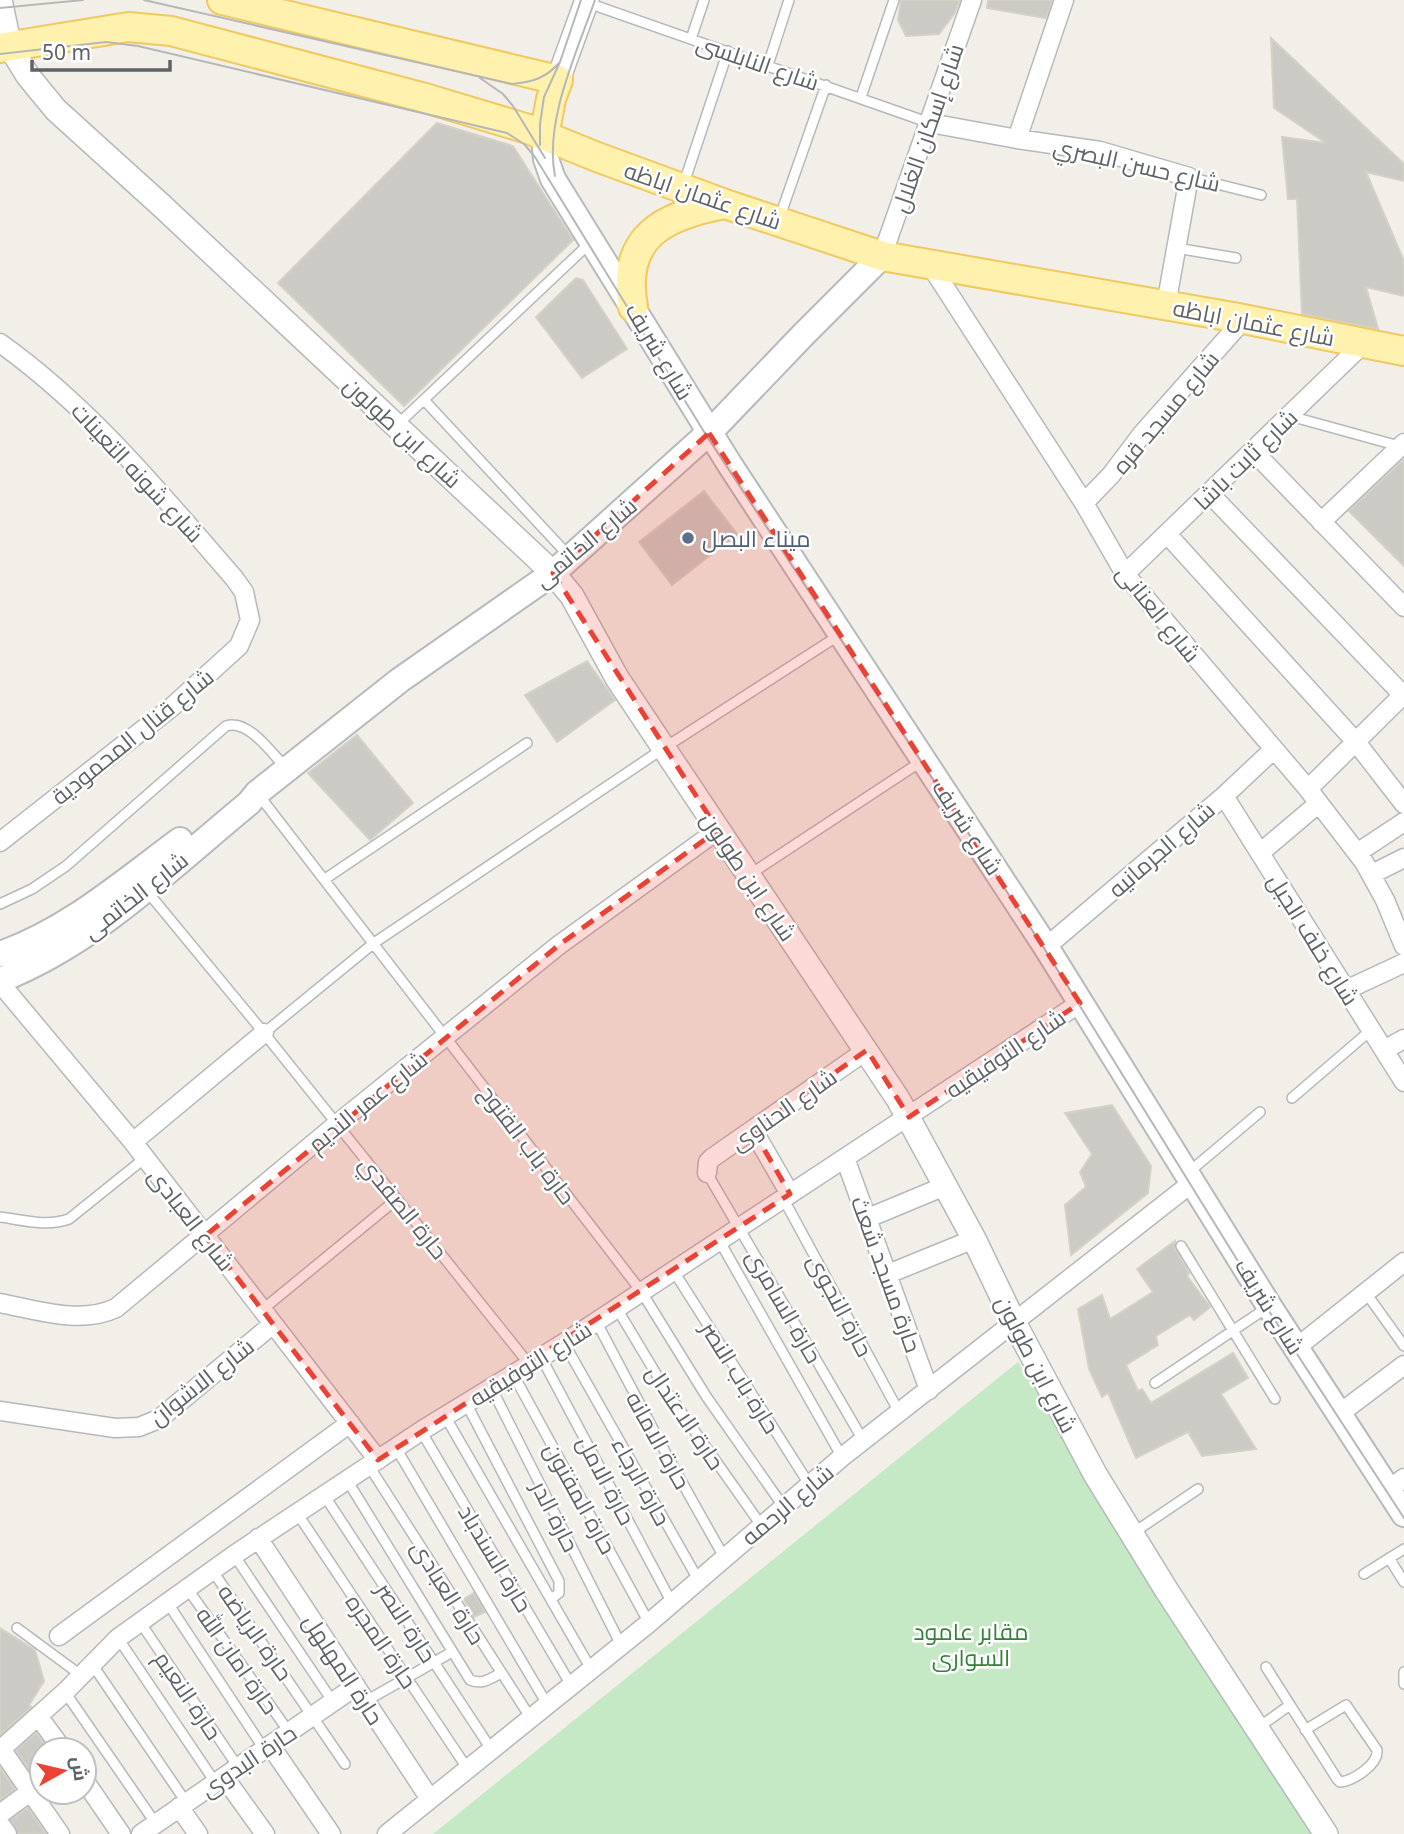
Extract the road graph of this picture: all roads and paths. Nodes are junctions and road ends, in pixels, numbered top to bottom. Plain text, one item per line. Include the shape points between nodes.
1 (0, 0) edge
2 (222, 0) edge
3 (704, 0) edge
4 (789, 0) edge
5 (894, 0) edge
6 (972, 0) edge
7 (1064, 0) edge
8 (587, 1) edge
9 (270, 6) edge
10 (691, 39) junction
11 (5, 47) edge
12 (728, 51) junction
13 (768, 65) junction
14 (558, 80) junction
15 (826, 85) junction
16 (861, 97) junction
17 (930, 123) junction
18 (544, 136) junction
19 (1017, 139) junction
20 (1189, 177) junction
21 (682, 189) junction
22 (1261, 195) dead end
23 (725, 204) junction
24 (778, 222) junction
25 (592, 241) junction
26 (1176, 248) junction
27 (882, 256) junction
28 (1236, 258) dead end
29 (931, 266) junction
30 (1166, 305) junction
31 (633, 307) junction
32 (1244, 319) junction
33 (0, 343) edge
34 (1364, 343) junction
35 (1404, 351) edge
36 (425, 401) junction
37 (1290, 415) junction
38 (396, 425) junction
39 (709, 433) junction
40 (1402, 445) edge
41 (1252, 451) junction
42 (1210, 494) junction
43 (1084, 503) junction
44 (1321, 522) junction
45 (1167, 534) junction
46 (562, 565) junction
47 (1125, 574) junction
48 (1404, 607) edge
49 (250, 620) joint
50 (841, 634) junction
51 (1404, 695) edge
52 (1356, 742) junction
53 (527, 743) dead end
54 (664, 748) junction
55 (1274, 749) junction
56 (923, 760) junction
57 (287, 769) junction
58 (257, 793) junction
59 (1224, 796) junction
60 (1314, 796) junction
61 (1404, 804) edge
62 (1404, 822) edge
63 (718, 830) junction
64 (0, 842) edge
65 (1260, 853) junction
66 (1357, 853) junction
67 (1404, 858) edge
68 (1372, 874) junction
69 (748, 876) junction
70 (325, 879) junction
71 (145, 889) junction
72 (0, 904) edge
73 (374, 943) junction
74 (1404, 946) edge
75 (1046, 947) junction
76 (0, 954) edge
77 (1404, 963) edge
78 (0, 981) edge
79 (1346, 990) junction
80 (1080, 1003) junction
81 (1371, 1030) junction
82 (264, 1033) junction
83 (446, 1036) junction
84 (1404, 1039) edge
85 (867, 1050) junction
86 (1384, 1051) junction
87 (1404, 1082) edge
88 (1292, 1098) dead end
89 (1260, 1112) dead end
90 (909, 1117) junction
91 (337, 1124) junction
92 (753, 1130) junction
93 (133, 1142) junction
94 (145, 1158) junction
95 (845, 1158) junction
96 (707, 1173) joint
97 (1190, 1177) junction
98 (945, 1186) junction
99 (786, 1196) junction
100 (397, 1199) junction
101 (0, 1217) edge
102 (868, 1218) junction
103 (739, 1227) junction
104 (205, 1236) junction
105 (974, 1239) junction
106 (719, 1240) junction
107 (1181, 1246) dead end
108 (1404, 1262) edge
109 (673, 1269) junction
110 (888, 1274) junction
111 (641, 1291) junction
112 (1366, 1293) junction
113 (0, 1303) edge
114 (1269, 1306) junction
115 (616, 1307) junction
116 (268, 1317) junction
117 (596, 1321) junction
118 (1014, 1322) junction
119 (1233, 1330) junction
120 (564, 1343) junction
121 (1404, 1346) edge
122 (1296, 1348) junction
123 (535, 1360) junction
124 (1404, 1365) edge
125 (513, 1374) junction
126 (1155, 1382) dead end
127 (491, 1387) junction
128 (929, 1390) junction
129 (1275, 1399) dead end
130 (466, 1403) junction
131 (0, 1411) edge
132 (899, 1412) junction
133 (1339, 1414) junction
134 (445, 1416) junction
135 (350, 1423) junction
136 (421, 1432) junction
137 (863, 1440) junction
138 (396, 1448) junction
139 (842, 1457) junction
140 (374, 1463) junction
141 (347, 1480) junction
142 (809, 1484) junction
143 (1396, 1484) edge
144 (1198, 1489) dead end
145 (324, 1495) junction
146 (783, 1506) junction
147 (297, 1513) junction
148 (1404, 1514) edge
149 (761, 1525) junction
150 (1132, 1534) junction
151 (258, 1538) junction
152 (1404, 1549) edge
153 (234, 1555) junction
154 (724, 1557) junction
155 (1389, 1558) junction
156 (212, 1570) junction
157 (1364, 1574) dead end
158 (699, 1581) junction
159 (1404, 1582) edge
160 (187, 1588) junction
161 (551, 1599) junction
162 (167, 1602) junction
163 (672, 1603) junction
164 (140, 1622) junction
165 (649, 1622) junction
166 (17, 1628) dead end
167 (60, 1636) dead end
168 (118, 1638) junction
169 (621, 1645) junction
170 (452, 1651) junction
171 (433, 1662) junction
172 (1266, 1667) dead end
173 (591, 1669) junction
174 (87, 1670) junction
175 (1404, 1672) edge
176 (501, 1673) junction
177 (407, 1678) junction
178 (1404, 1684) edge
179 (571, 1685) junction
180 (65, 1692) junction
181 (361, 1694) junction
182 (333, 1702) junction
183 (547, 1704) junction
184 (1290, 1705) junction
185 (38, 1716) junction
186 (313, 1716) junction
187 (530, 1717) junction
188 (1257, 1728) junction
189 (1305, 1730) junction
190 (289, 1732) junction
191 (53, 1736) edge
192 (267, 1747) junction
193 (1, 1749) edge
194 (491, 1749) junction
195 (345, 1765) dead end
196 (467, 1768) junction
197 (226, 1775) junction
198 (28, 1778) edge
199 (28, 1793) edge
200 (430, 1799) junction
201 (98, 1800) edge
202 (183, 1805) junction
203 (46, 1806) edge
204 (0, 1814) edge
205 (0, 1824) edge
206 (149, 1829) edge
207 (6, 1834) edge
208 (60, 1834) edge
209 (121, 1834) edge
210 (198, 1834) edge
211 (265, 1834) edge
212 (331, 1834) edge
213 (387, 1834) edge
214 (1326, 1834) edge

1 - 11 street
2 - 9 main road
3 - 10 lane
4 - 13 lane
5 - 16 lane
6 - 17 street, شارع إسكان الغلال
7 - 19 street
8 - 10 lane, شارع النابلسى
8 - 14 street
9 - 14 main road
10 - 12 lane, شارع النابلسى
11 - 18 main road, شارع عثمان اباظه via 128,27 171,31 425,98
11 - 38 street, شارع ابن طولون via 56,110
12 - 13 lane, شارع النابلسى
12 - 21 lane
13 - 15 lane, شارع النابلسى
14 - 18 main road
15 - 16 lane, شارع النابلسى
15 - 24 lane
16 - 17 lane, شارع النابلسى
17 - 19 street, شارع حسن البصري
17 - 27 street, شارع إسكان الغلال
18 - 21 main road, شارع عثمان اباظه
18 - 25 main road, شارع شريف via 553,179
19 - 20 street, شارع حسن البصري via 1100,151
20 - 22 lane, شارع حسن البصري
20 - 26 street
21 - 23 main road, شارع عثمان اباظه
23 - 24 main road, شارع عثمان اباظه
23 - 31 main road via 677,216 644,240 630,277
24 - 27 main road, شارع عثمان اباظه
25 - 31 main road, شارع شريف
25 - 36 lane
26 - 28 lane
26 - 30 street
27 - 29 main road, شارع عثمان اباظه
27 - 39 main road, شارع الخاتمى
29 - 30 main road, شارع عثمان اباظه
29 - 43 street, شارع العنانى
30 - 32 main road, شارع عثمان اباظه
31 - 39 main road, شارع شريف
32 - 34 main road, شارع عثمان اباظه
32 - 43 street, شارع مسجد قره
33 - 49 street, شارع شونه التعينات via 63,393 130,458 234,578 244,592
34 - 35 main road, شارع عثمان اباظه
34 - 37 street, شارع ثابت باشا
36 - 38 lane
36 - 46 lane
37 - 40 lane
37 - 41 street, شارع ثابت باشا
38 - 46 street, شارع ابن طولون
39 - 46 main road, شارع الخاتمى
39 - 50 main road, شارع شريف
40 - 44 street
41 - 42 street, شارع ثابت باشا
41 - 44 street
42 - 45 street, شارع ثابت باشا
42 - 51 street
43 - 47 street, شارع العنانى
44 - 48 street
45 - 47 street, شارع ثابت باشا
45 - 52 street
46 - 54 street, شارع ابن طولون via 572,596 617,678
46 - 57 main road, شارع الخاتمى via 400,680
47 - 55 street, شارع العنانى
49 - 64 street, شارع قنال المحمودية via 239,646 173,706
50 - 54 lane
50 - 56 main road, شارع شريف
51 - 52 street
52 - 60 street
52 - 61 street
53 - 70 lane
54 - 63 street, شارع ابن طولون
54 - 73 lane
55 - 59 street, شارع الجرمانيه
55 - 60 street, شارع العنانى
56 - 69 lane
56 - 75 main road, شارع شريف
57 - 58 main road, شارع الخاتمى
57 - 72 lane via 246,728 234,723 226,726 66,866 32,890
58 - 70 lane, حارة باب الفتوح
58 - 71 main road, شارع الخاتمى
58 - 76 main road, شارع الخاتمى via 238,798 68,921 37,940
59 - 65 street, شارع خلف الجبل
59 - 75 street, شارع الجرمانيه
60 - 65 street
60 - 66 street, شارع العنانى
62 - 66 street
63 - 69 street, شارع ابن طولون
63 - 83 street, شارع عمر النديم via 559,945
65 - 79 street, شارع خلف الجبل
66 - 68 street, شارع العنانى
67 - 68 street
68 - 74 street, شارع العنانى
69 - 85 street, شارع ابن طولون
70 - 73 lane, حارة باب الفتوح
71 - 78 main road, شارع الخاتمى via 74,943
71 - 82 lane, حارة الصفدي
73 - 82 lane
73 - 83 lane, حارة باب الفتوح
75 - 80 main road, شارع شريف
77 - 79 street
78 - 93 street, شارع العبادى
79 - 81 street, شارع خلف الجبل
80 - 90 street, شارع التوفيقيه
80 - 97 main road, شارع شريف
81 - 86 street, شارع خلف الجبل
81 - 88 lane
82 - 91 lane, حارة الصفدي
82 - 93 street
83 - 91 street, شارع عمر النديم
83 - 111 lane, حارة باب الفتوح
84 - 86 street
85 - 90 street, شارع ابن طولون
85 - 92 street, شارع الحناوى
86 - 87 street, شارع خلف الجبل
89 - 97 lane
90 - 95 street, شارع التوفيقيه
90 - 98 street, شارع ابن طولون
91 - 100 lane, حارة الصفدي
91 - 104 street, شارع عمر النديم
92 - 96 street, شارع الحناوى via 708,1162
92 - 99 street, حارة النجوى
93 - 94 street, شارع العبادى
94 - 101 lane via 69,1219 41,1223
94 - 104 street, شارع العبادى
95 - 99 street, شارع التوفيقيه
95 - 102 street, حارة مسجد شعث
96 - 103 lane, حارة السامرى
97 - 114 main road, شارع شريف
97 - 118 street, شارع الرحمه
98 - 102 street
98 - 105 street, شارع ابن طولون
99 - 103 street, شارع التوفيقيه
99 - 132 lane, حارة النجوى
100 - 116 lane, شارع الاشوان
100 - 123 lane, حارة الصفدي
102 - 110 street, حارة مسجد شعث
103 - 106 street, شارع التوفيقيه
103 - 137 lane, حارة السامرى
104 - 113 street, شارع عمر النديم via 105,1313 76,1317
104 - 116 street, شارع العبادى
105 - 110 street
105 - 118 street, شارع ابن طولون
106 - 109 street, شارع التوفيقيه
106 - 139 lane
107 - 119 lane
108 - 112 street
109 - 111 street, شارع التوفيقيه
109 - 142 lane, حارة باب النصر
110 - 128 street, حارة مسجد شعث
111 - 115 street, شارع التوفيقيه
111 - 146 lane, حارة باب الفتوح via 706,1396
112 - 121 lane
112 - 122 street
114 - 119 lane
114 - 122 main road, شارع شريف
115 - 117 street, شارع التوفيقيه
115 - 149 lane, حارة الاعتدال via 667,1392
116 - 131 street, شارع الاشوان via 149,1424 115,1429
116 - 135 street, شارع العبادى
117 - 120 street, شارع التوفيقيه
117 - 154 lane, حارة الامانه
118 - 128 street, شارع الرحمه
118 - 150 street, شارع ابن طولون via 1089,1465
119 - 126 lane
119 - 129 lane
120 - 123 street, شارع التوفيقيه
120 - 158 lane, حارة الرجاء
122 - 133 main road, شارع شريف
123 - 125 street, شارع التوفيقيه
123 - 163 lane, حارة الامل
124 - 133 street
125 - 127 street, شارع التوفيقيه
125 - 165 lane, حارة المفتون
127 - 130 street, شارع التوفيقيه
127 - 169 lane, حارة الدر
128 - 132 street, شارع الرحمه
130 - 134 street, شارع التوفيقيه
130 - 161 lane via 559,1581 559,1593
132 - 137 street, شارع الرحمه
133 - 143 main road, شارع شريف
134 - 136 street, شارع التوفيقيه
134 - 161 lane
135 - 140 street, شارع العبادى
135 - 167 street
136 - 138 street, شارع التوفيقيه
136 - 179 lane, حارة السندباد
137 - 139 street, شارع الرحمه
138 - 140 street, شارع التوفيقيه
138 - 183 lane
139 - 142 street, شارع الرحمه
140 - 141 street, شارع التوفيقيه
140 - 176 lane, حارة العبادى
141 - 145 street, شارع التوفيقيه
141 - 170 lane
142 - 146 street, شارع الرحمه
143 - 148 main road, شارع شريف
144 - 150 lane
145 - 147 street, شارع التوفيقيه
145 - 171 lane, حارة النصر
146 - 149 street, شارع الرحمه
147 - 151 street, شارع التوفيقيه
147 - 177 lane, حارة المجره
149 - 154 street, شارع الرحمه
150 - 188 street, شارع ابن طولون
151 - 153 street, شارع التوفيقيه
151 - 181 street, حارة المهلهل
152 - 155 lane
153 - 156 street, شارع التوفيقيه
153 - 182 lane
154 - 158 street, شارع الرحمه
155 - 157 lane
155 - 159 lane
156 - 160 street, شارع التوفيقيه
156 - 186 lane, حارة الرياضه
158 - 163 street, شارع الرحمه
160 - 162 street, شارع التوفيقيه
160 - 190 lane, حارة امان الله
161 - 173 lane
162 - 164 street, شارع التوفيقيه
162 - 192 lane
163 - 165 street, شارع الرحمه
164 - 168 street, شارع التوفيقيه
164 - 197 lane, حارة النعيم
165 - 169 street, شارع الرحمه
166 - 174 lane
168 - 174 street, شارع التوفيقيه
168 - 197 lane
169 - 173 street, شارع الرحمه
170 - 171 lane
170 - 176 lane via 476,1683
171 - 177 lane
171 - 194 lane, حارة النصر
172 - 184 lane
173 - 179 street, شارع الرحمه
174 - 180 street, شارع التوفيقيه
174 - 202 lane
175 - 178 lane
176 - 187 lane, حارة العبادى
177 - 181 lane
177 - 196 lane, حارة المجره
179 - 183 street, شارع الرحمه
180 - 185 street, شارع التوفيقيه
180 - 206 lane
181 - 182 street, حارة البدوى
181 - 200 street, حارة المهلهل
182 - 186 street, حارة البدوى
183 - 187 street, شارع الرحمه
184 - 188 lane
184 - 189 lane
185 - 191 street
185 - 193 street, شارع التوفيقيه
186 - 190 street, حارة البدوى
186 - 195 lane, حارة الرياضه
187 - 194 street, شارع الرحمه
188 - 214 street, شارع ابن طولون
189 - 189 lane via 1346,1705 1377,1756 1347,1782 1340,1782
190 - 192 street, حارة البدوى
192 - 197 street, حارة البدوى
192 - 212 street
193 - 198 street
194 - 196 street, شارع الرحمه
196 - 200 street, شارع الرحمه
197 - 202 street, حارة البدوى
197 - 211 street
199 - 204 street
200 - 213 street, شارع الرحمه
201 - 209 street
202 - 206 street, حارة البدوى
202 - 210 street
203 - 208 street
205 - 207 street

